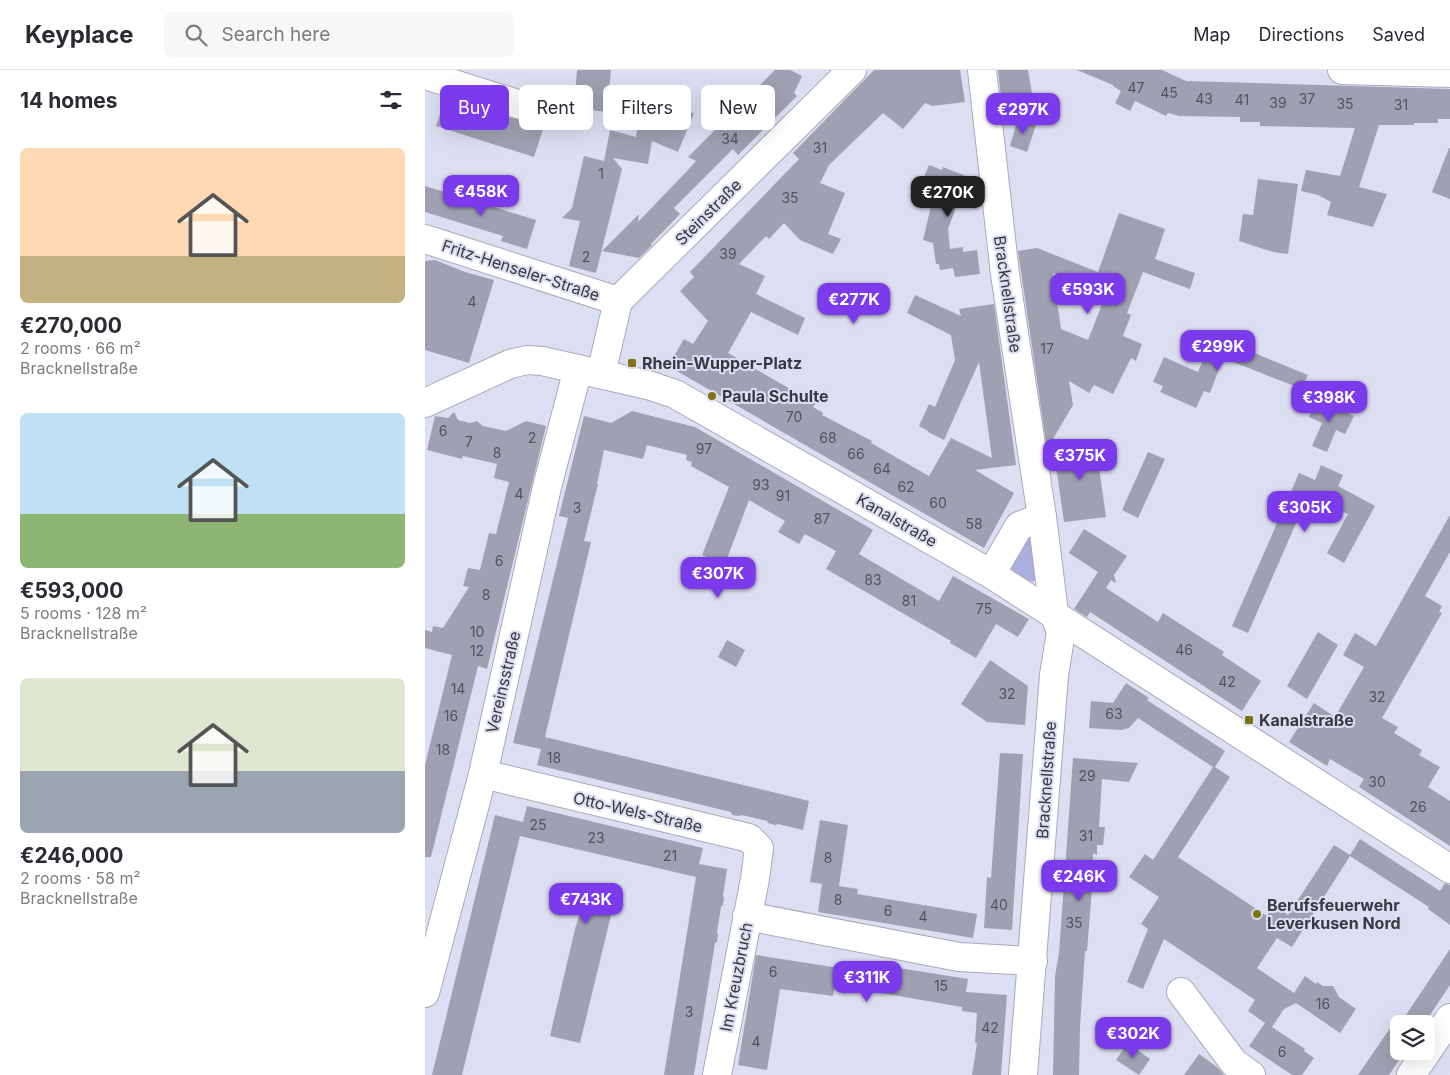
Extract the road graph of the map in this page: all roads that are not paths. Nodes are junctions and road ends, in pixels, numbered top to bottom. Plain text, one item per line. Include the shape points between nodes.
1 (852, 70) edge
2 (981, 70) edge
3 (1341, 70) edge
4 (1450, 73) edge
5 (425, 75) edge
6 (519, 104) edge
7 (425, 239) edge
8 (618, 301) junction
9 (590, 372) junction
10 (425, 403) edge
11 (1042, 517) junction
12 (991, 574) junction
13 (1054, 613) junction
14 (483, 774) junction
15 (1450, 869) edge
16 (755, 879) joint
17 (747, 916) junction
18 (1033, 961) junction
19 (1181, 992) dead end
20 (425, 993) edge
21 (1450, 1018) edge
22 (717, 1075) edge
23 (1023, 1075) edge
24 (1251, 1075) edge
25 (1411, 1075) edge

1 - 8 street, Steinstraße
2 - 11 street, Bracknellstraße via 1005,274
3 - 4 street
5 - 6 street
7 - 8 street, Fritz-Henseler-Straße
8 - 9 street
9 - 10 street via 527,360 510,364
9 - 12 street, Kanalstraße via 648,385 689,400
9 - 14 street, Vereinsstraße via 547,488
11 - 12 street via 1019,526
11 - 13 street, Bracknellstraße
12 - 13 street, Kanalstraße
13 - 15 street, Kanalstraße
13 - 18 street, Bracknellstraße via 1061,632 1054,675
14 - 16 street, Otto-Wels-Straße via 749,838 759,848
14 - 20 street, Vereinsstraße
16 - 17 street, Im Kreuzbruch
17 - 18 street via 959,957
17 - 22 street, Im Kreuzbruch
18 - 23 street, Bracknellstraße
19 - 24 street via 1234,1063
21 - 25 street

